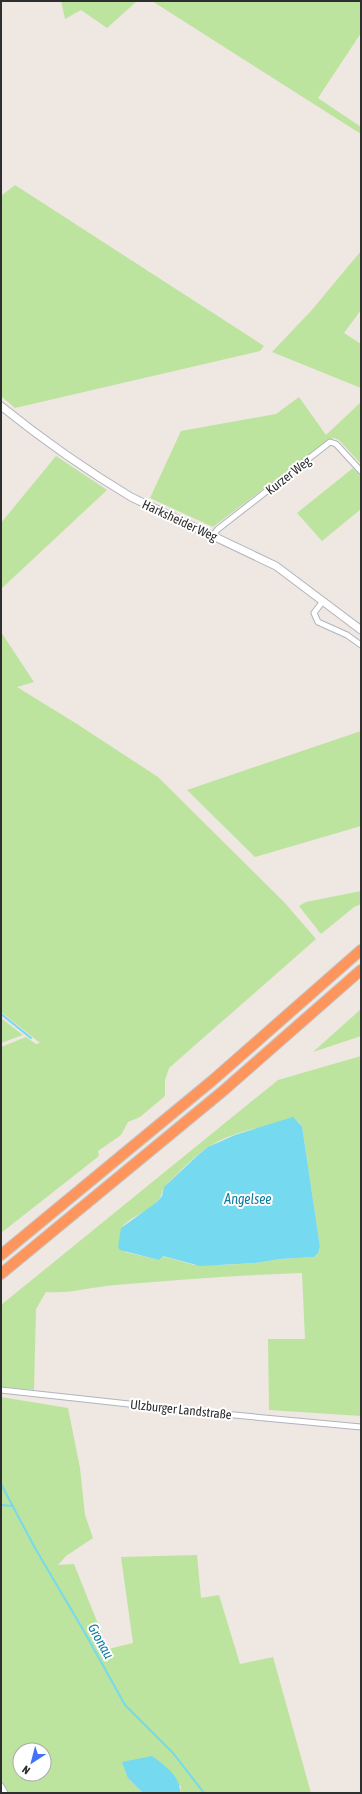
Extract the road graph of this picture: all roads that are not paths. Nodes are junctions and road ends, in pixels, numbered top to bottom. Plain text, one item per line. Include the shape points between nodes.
1 (1, 406) edge
2 (361, 471) edge
3 (213, 535) junction
4 (323, 601) junction
5 (361, 630) edge
6 (361, 645) edge
7 (361, 950) edge
8 (361, 970) edge
9 (1, 1255) edge
10 (1, 1274) edge
11 (1, 1390) edge
12 (361, 1427) edge
13 (1, 1786) edge
14 (5, 1793) edge

1 - 3 main road, Harksheider Weg via 112,486
2 - 3 street, Kurzer Weg via 336,444 330,442
3 - 4 main road, Harksheider Weg via 276,566
4 - 5 main road, Harksheider Weg
4 - 6 street via 314,613 318,622 347,635
7 - 9 highway via 213,1080
8 - 10 highway via 223,1091
11 - 12 street, Ulzburger Landstraße
13 - 14 street

